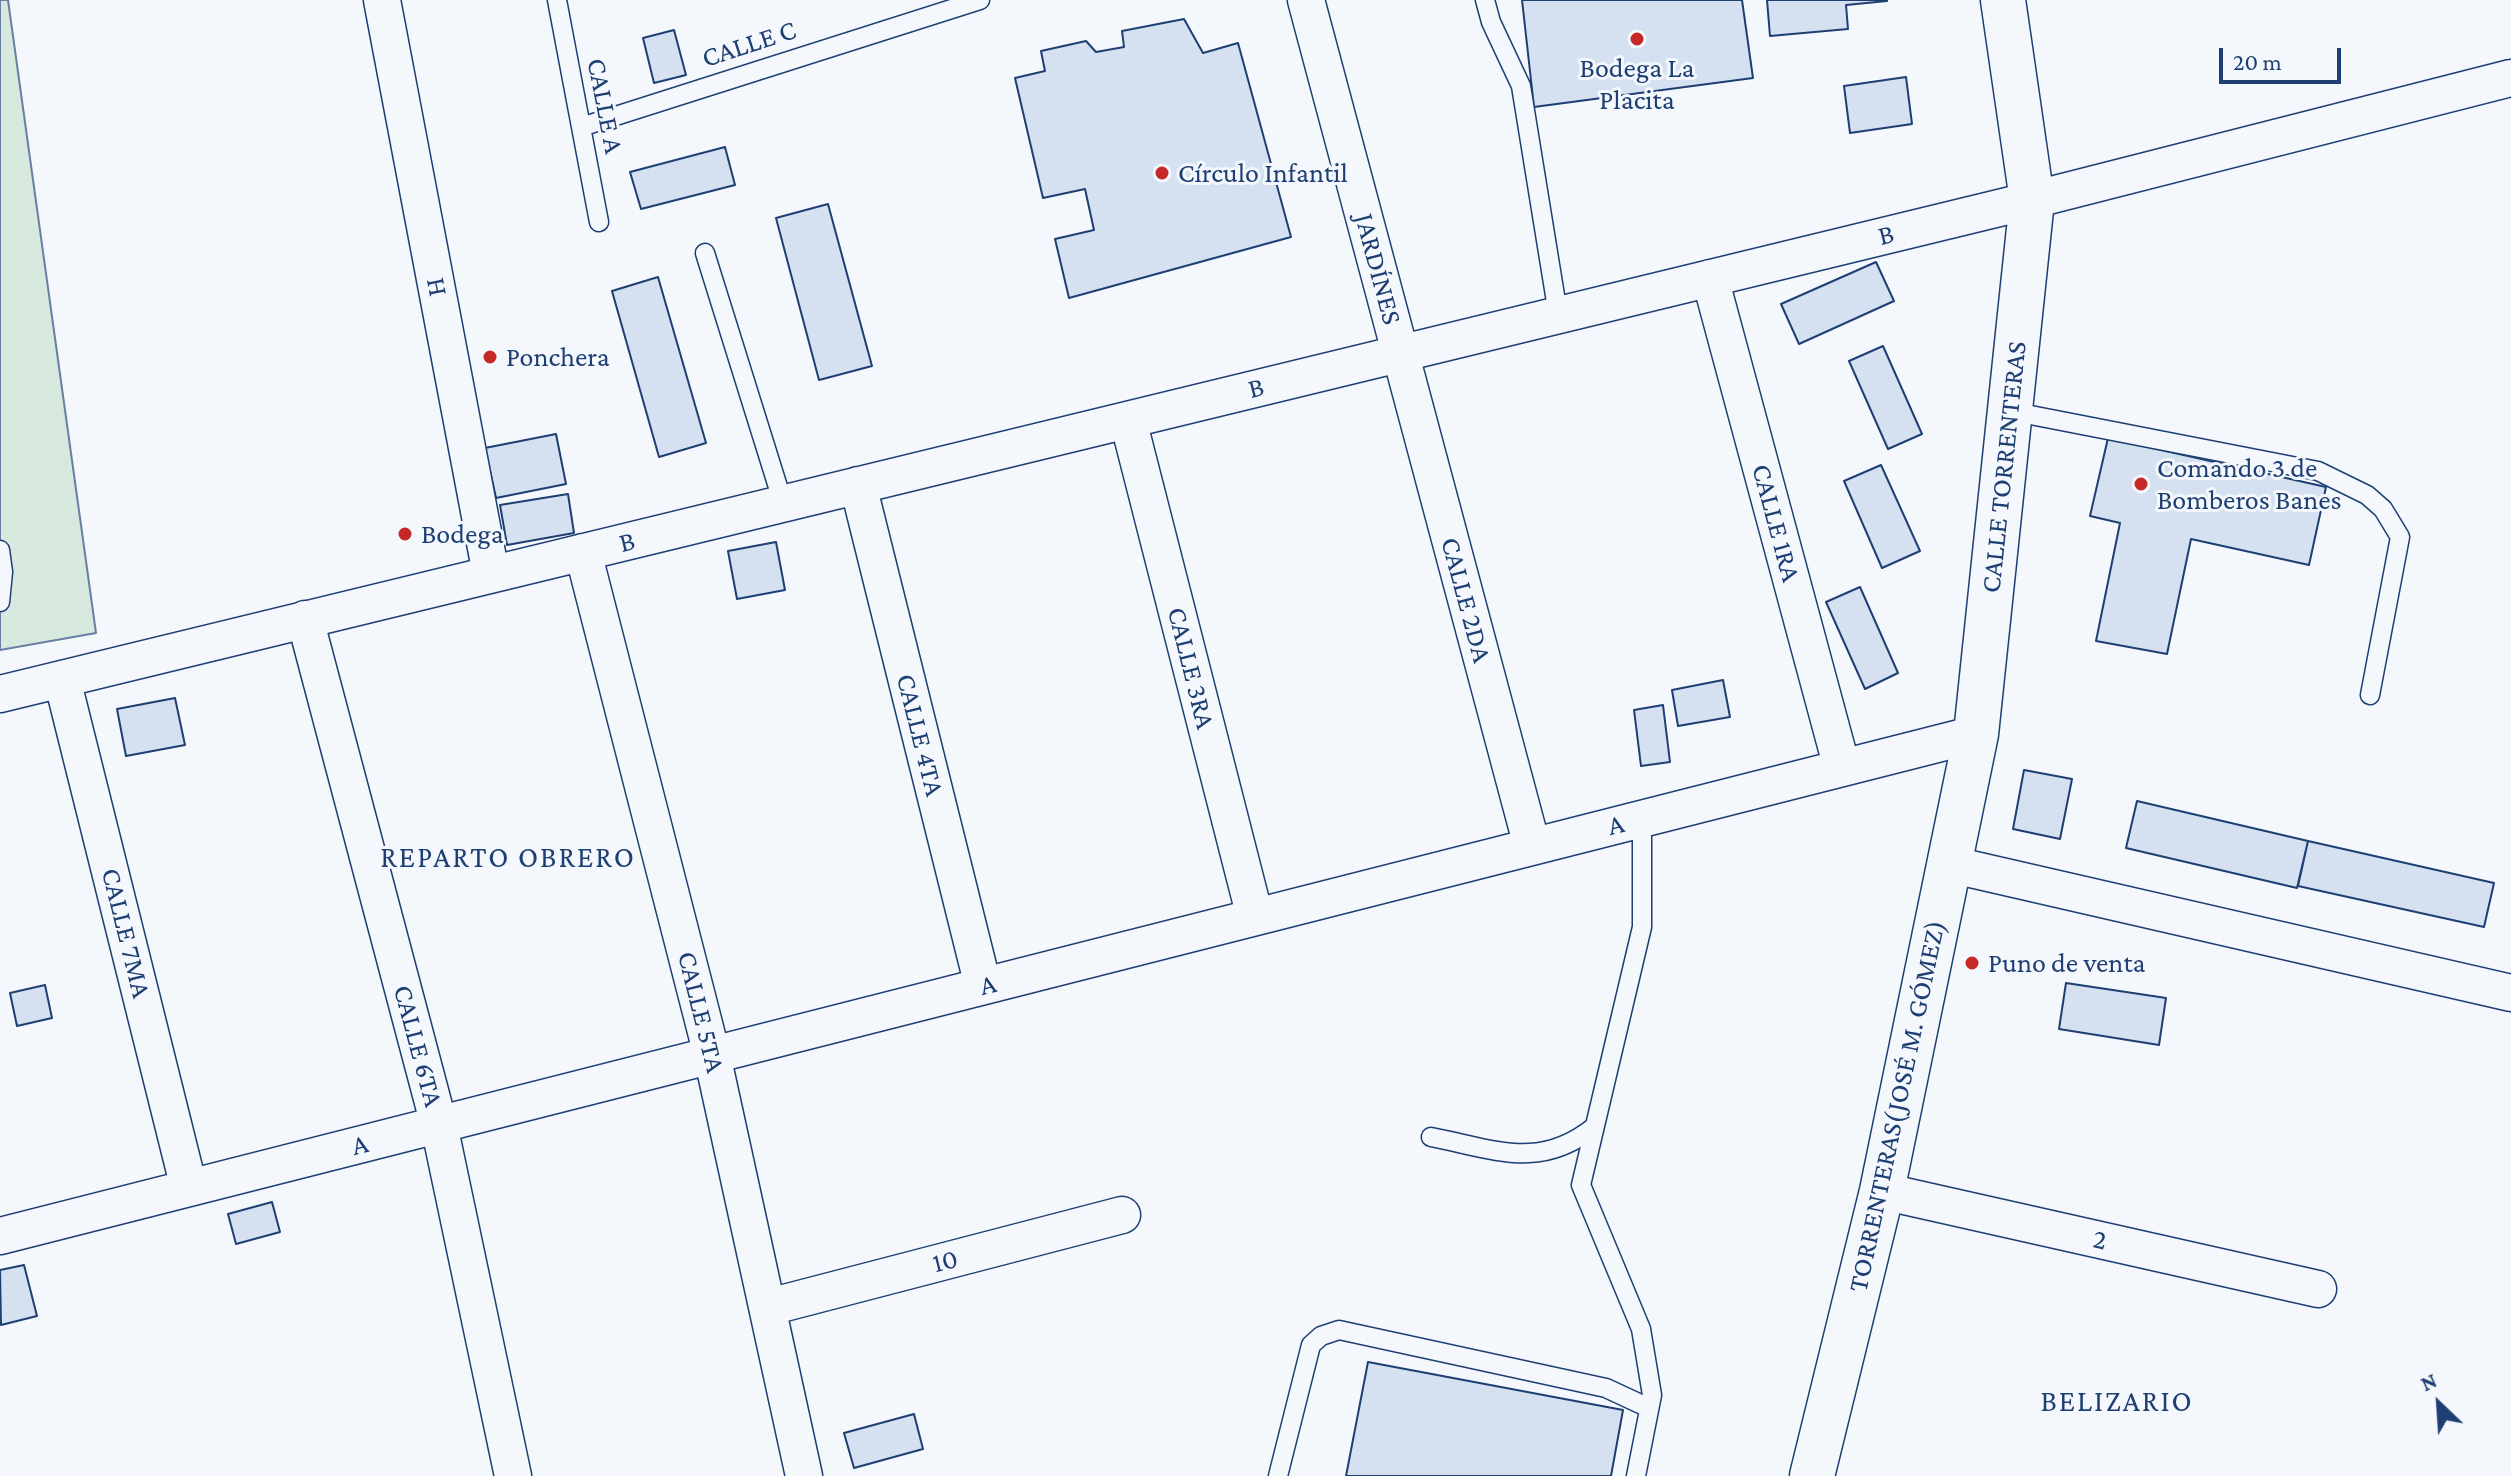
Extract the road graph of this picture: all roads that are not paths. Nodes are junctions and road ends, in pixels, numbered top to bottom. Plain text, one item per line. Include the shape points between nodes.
1 (382, 0) edge
2 (557, 0) edge
3 (980, 0) edge
4 (1306, 0) edge
5 (1485, 0) edge
6 (2003, 0) edge
7 (2511, 78) edge
8 (581, 127) junction
9 (2032, 200) junction
10 (599, 222) dead end
11 (705, 253) dead end
12 (1710, 278) junction
13 (1558, 314) junction
14 (1400, 353) junction
15 (2010, 411) junction
16 (1128, 420) junction
17 (858, 485) junction
18 (783, 503) junction
19 (0, 550) edge
20 (583, 552) junction
21 (491, 574) junction
22 (0, 602) edge
23 (305, 619) junction
24 (62, 679) junction
25 (0, 694) edge
26 (2370, 695) dead end
27 (1976, 734) junction
28 (1842, 768) junction
29 (1642, 818) junction
30 (1532, 846) junction
31 (1949, 864) junction
32 (1255, 917) junction
33 (983, 986) junction
34 (2511, 993) edge
35 (712, 1055) junction
36 (439, 1125) junction
37 (1594, 1127) junction
38 (1431, 1137) dead end
39 (189, 1188) junction
40 (1882, 1191) junction
41 (1122, 1215) dead end
42 (0, 1236) edge
43 (2318, 1289) dead end
44 (769, 1307) junction
45 (1649, 1408) junction
46 (513, 1476) edge
47 (804, 1476) edge
48 (1278, 1476) edge
49 (1636, 1476) edge
50 (1812, 1476) edge

1 - 21 street, H
2 - 8 lane, CALLE A
3 - 8 lane, CALLE C
4 - 14 street, JARDÍNES
5 - 13 lane via 1521,86
6 - 9 street, CALLE TORRENTERAS
7 - 9 street, B
8 - 10 lane, CALLE A
9 - 12 street, B
9 - 15 street, CALLE TORRENTERAS
11 - 18 lane
12 - 13 street, B
12 - 28 street, CALLE 1RA
13 - 14 street, B
14 - 16 street, B
14 - 30 street, CALLE 2DA
15 - 26 lane via 2318,471 2367,495 2400,537
15 - 27 street, CALLE TORRENTERAS
16 - 17 street, B
16 - 32 street, CALLE 3RA
17 - 18 street, B
17 - 33 street, CALLE 4TA
18 - 20 street, B
19 - 22 lane
20 - 21 street, B
20 - 35 street, CALLE 5TA
21 - 23 street, B
23 - 24 street, B
23 - 36 street, CALLE 6TA
24 - 25 street, B
24 - 39 street, CALLE 7MA
27 - 28 street, A
27 - 31 street, TORRENTERAS(JOSÉ M. GÓMEZ)
28 - 29 street, A
29 - 30 street, A
29 - 37 lane via 1642,927
30 - 32 street, A
31 - 34 street
31 - 40 street, TORRENTERAS(JOSÉ M. GÓMEZ)
32 - 33 street, A
33 - 35 street, A
35 - 36 street, A
35 - 44 street, CALLE 5TA
36 - 39 street, A
36 - 46 street, CALLE 6TA
37 - 38 lane via 1573,1144 1547,1154
37 - 45 lane via 1581,1185 1641,1329 1652,1395
39 - 42 street, A
40 - 43 street, 2
40 - 50 street, TORRENTERAS(JOSÉ M. GÓMEZ)
41 - 44 street, 10
44 - 47 street, CALLE 5TA
45 - 48 lane via 1606,1388 1339,1330 1311,1345
45 - 49 lane

